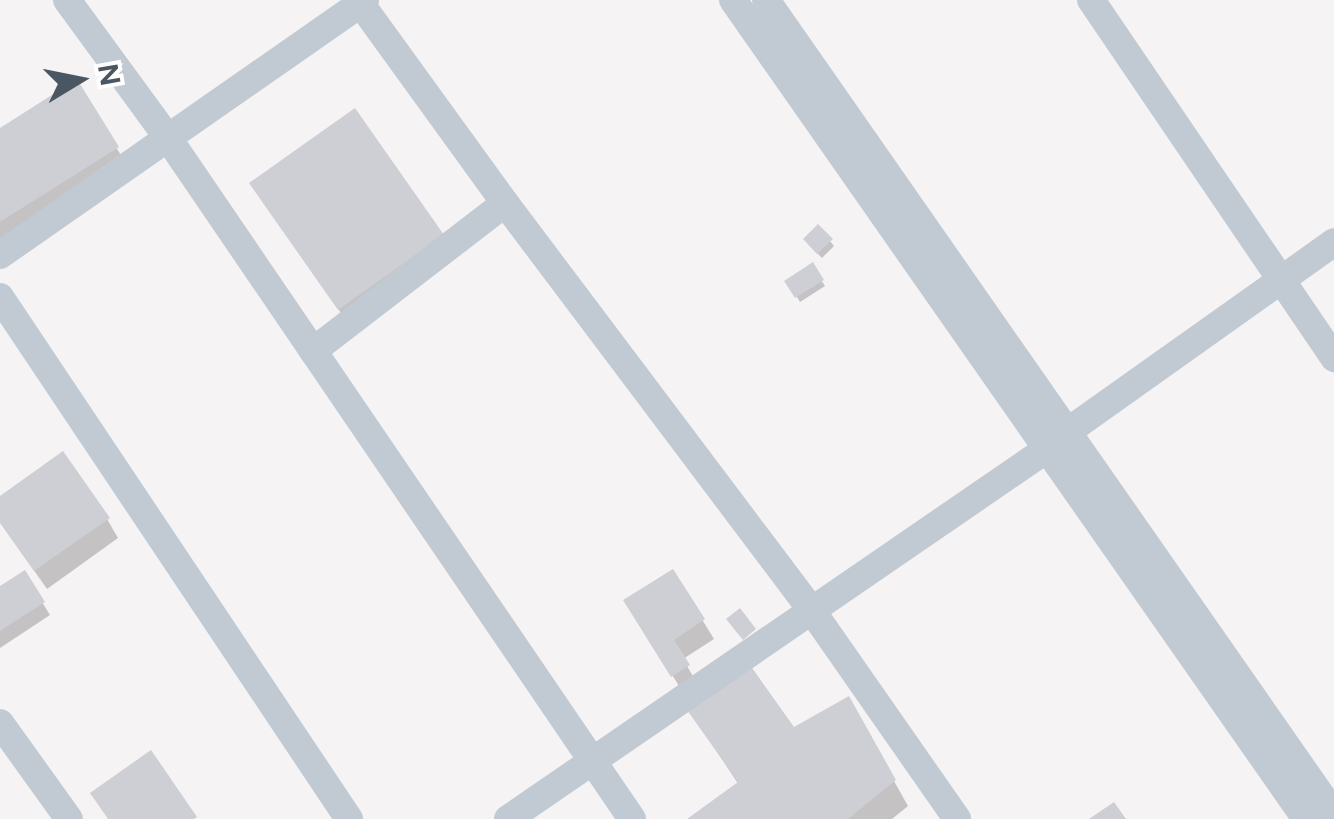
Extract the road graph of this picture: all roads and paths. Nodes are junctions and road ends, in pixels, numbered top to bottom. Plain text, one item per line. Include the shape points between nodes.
1 (67, 0) edge
2 (733, 0) edge
3 (766, 0) edge
4 (1091, 0) edge
5 (361, 1) edge
6 (168, 138) junction
7 (504, 204) junction
8 (1334, 242) edge
9 (0, 255) edge
10 (1280, 280) junction
11 (0, 297) edge
12 (314, 351) junction
13 (1334, 358) edge
14 (1057, 440) junction
15 (810, 608) junction
16 (0, 724) edge
17 (593, 762) junction
18 (1334, 814) edge
19 (68, 819) edge
20 (349, 819) edge
21 (508, 819) edge
22 (632, 819) edge
23 (957, 819) edge
24 (1306, 819) edge

1 - 6 street
2 - 14 street
3 - 14 street
4 - 10 street
5 - 6 street
5 - 7 street
6 - 9 street
6 - 12 street
7 - 12 street
7 - 15 street
8 - 10 street
10 - 13 street
10 - 14 street
11 - 20 street
12 - 17 street
14 - 15 street
14 - 18 street
14 - 24 street
15 - 17 street
15 - 23 street
16 - 19 street
17 - 21 street
17 - 22 street

